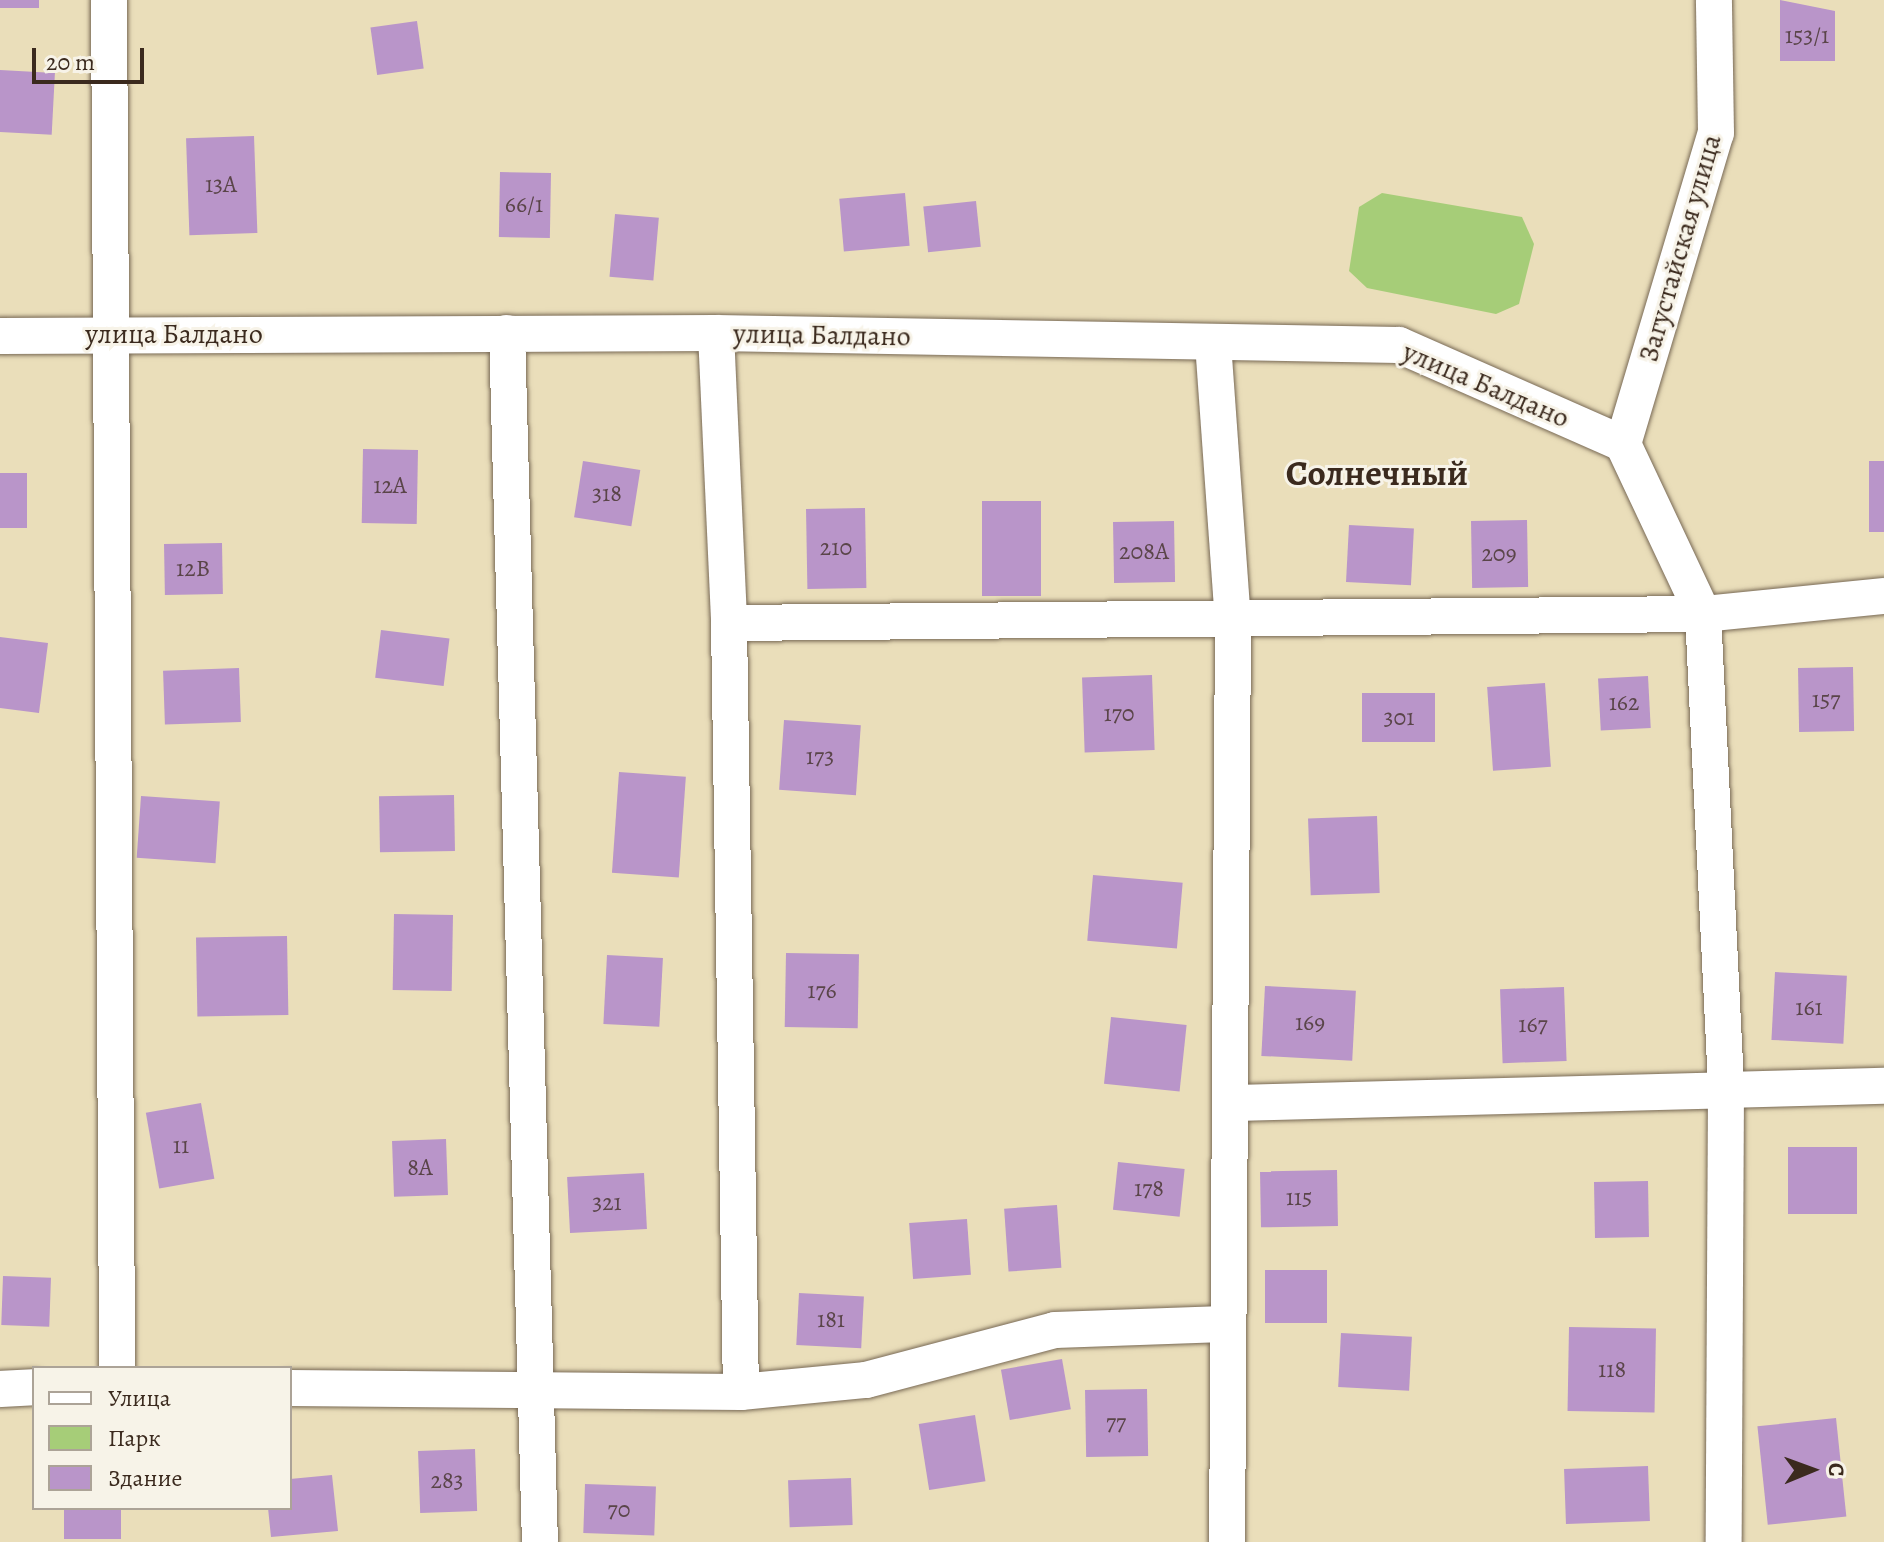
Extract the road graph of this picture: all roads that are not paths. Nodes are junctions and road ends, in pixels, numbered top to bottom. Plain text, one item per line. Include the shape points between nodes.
1 (109, 0) edge
2 (1714, 0) edge
3 (507, 333) junction
4 (716, 333) junction
5 (110, 334) junction
6 (0, 336) edge
7 (1213, 343) junction
8 (1623, 444) junction
9 (1884, 596) edge
10 (1703, 614) junction
11 (1233, 620) junction
12 (729, 623) junction
13 (1884, 1086) edge
14 (1726, 1090) junction
15 (1235, 1103) junction
16 (1224, 1324) junction
17 (117, 1366) edge
18 (32, 1387) edge
19 (292, 1388) edge
20 (0, 1389) edge
21 (741, 1392) junction
22 (539, 1394) junction
23 (540, 1542) edge
24 (1227, 1542) edge
25 (1724, 1542) edge

1 - 5 street
2 - 8 street, Загустайская улица via 1716,133
3 - 4 street, улица Балдано
3 - 5 street, улица Балдано
3 - 22 street
4 - 7 street, улица Балдано
4 - 12 street
5 - 6 street, улица Балдано
5 - 17 street
7 - 8 street, улица Балдано via 1399,345
7 - 11 street
8 - 10 street
9 - 10 street
10 - 11 street
10 - 14 street
11 - 12 street
11 - 15 street
12 - 21 street
13 - 14 street
14 - 15 street
14 - 25 street
15 - 16 street
16 - 21 street via 1055,1330 866,1380
16 - 24 street
18 - 20 street
19 - 22 street
21 - 22 street
22 - 23 street

